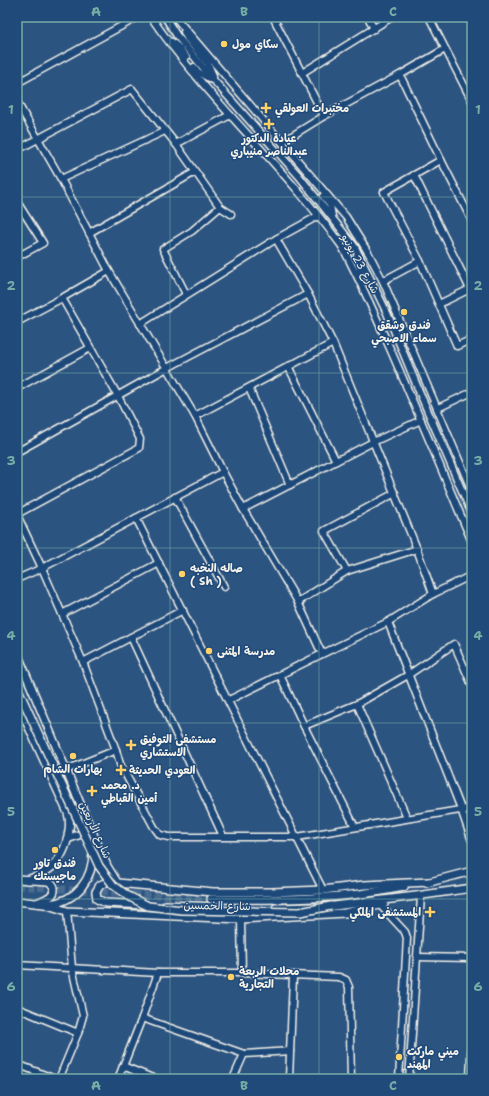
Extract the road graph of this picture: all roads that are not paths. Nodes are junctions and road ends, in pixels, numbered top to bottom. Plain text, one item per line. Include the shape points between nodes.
1 (138, 17) edge
2 (151, 17) edge
3 (165, 17) edge
4 (175, 17) edge
5 (368, 17) edge
6 (392, 17) edge
7 (429, 17) edge
8 (276, 18) edge
9 (183, 27) junction
10 (374, 29) junction
11 (167, 40) junction
12 (445, 48) junction
13 (302, 73) junction
14 (400, 75) junction
15 (216, 82) junction
16 (17, 83) edge
17 (469, 88) edge
18 (472, 101) edge
19 (17, 102) edge
20 (230, 115) junction
21 (324, 116) junction
22 (165, 131) junction
23 (38, 138) junction
24 (282, 142) junction
25 (176, 144) junction
26 (17, 150) edge
27 (441, 160) junction
28 (194, 172) junction
29 (309, 172) junction
30 (414, 175) junction
31 (61, 178) junction
32 (17, 203) edge
33 (220, 207) junction
34 (231, 214) dead end
35 (318, 216) junction
36 (332, 218) junction
37 (472, 221) edge
38 (89, 233) junction
39 (276, 239) junction
40 (355, 248) junction
41 (17, 257) edge
42 (420, 261) junction
43 (109, 271) junction
44 (383, 281) junction
45 (360, 282) junction
46 (471, 289) edge
47 (186, 294) junction
48 (308, 294) junction
49 (62, 298) junction
50 (439, 304) junction
51 (18, 320) edge
52 (140, 324) junction
53 (472, 339) edge
54 (332, 343) junction
55 (90, 348) junction
56 (288, 366) junction
57 (167, 368) junction
58 (17, 388) edge
59 (249, 388) junction
60 (472, 392) edge
61 (118, 396) junction
62 (438, 408) junction
63 (195, 416) junction
64 (421, 420) junction
65 (373, 442) junction
66 (17, 452) edge
67 (336, 461) junction
68 (223, 472) junction
69 (290, 485) junction
70 (472, 491) edge
71 (395, 493) junction
72 (175, 497) junction
73 (243, 509) junction
74 (472, 514) edge
75 (17, 515) edge
76 (136, 518) junction
77 (472, 542) edge
78 (417, 549) junction
79 (159, 563) junction
80 (42, 568) junction
81 (347, 571) junction
82 (472, 575) edge
83 (17, 579) edge
84 (224, 587) dead end
85 (433, 594) junction
86 (298, 602) junction
87 (183, 610) junction
88 (62, 614) junction
89 (388, 622) junction
90 (131, 637) junction
91 (17, 653) edge
92 (322, 654) junction
93 (83, 662) junction
94 (280, 675) junction
95 (408, 675) junction
96 (472, 685) edge
97 (17, 688) edge
98 (229, 700) junction
99 (17, 701) edge
100 (357, 704) junction
101 (304, 726) junction
102 (116, 750) junction
103 (66, 770) junction
104 (472, 808) edge
105 (461, 809) junction
106 (407, 818) junction
107 (87, 820) junction
108 (70, 825) junction
109 (355, 827) junction
110 (93, 834) junction
111 (223, 836) junction
112 (297, 837) junction
113 (67, 839) junction
114 (472, 841) edge
115 (472, 871) edge
116 (17, 879) edge
117 (28, 880) junction
118 (429, 882) junction
119 (128, 885) junction
120 (472, 888) edge
121 (323, 890) junction
122 (418, 896) junction
123 (211, 899) tunnel mouth
124 (17, 901) edge
125 (40, 904) junction
126 (380, 905) junction
127 (331, 906) junction
128 (67, 911) junction
129 (241, 919) junction
130 (417, 956) junction
131 (472, 958) edge
132 (17, 965) edge
133 (72, 968) junction
134 (158, 973) junction
135 (242, 973) junction
136 (293, 976) junction
137 (17, 1008) edge
138 (142, 1018) junction
139 (78, 1033) junction
140 (472, 1033) edge
141 (290, 1051) junction
142 (244, 1054) junction
143 (17, 1064) edge
144 (123, 1066) junction
145 (54, 1079) edge
146 (59, 1079) edge
147 (118, 1079) edge
148 (155, 1079) edge
149 (233, 1079) edge
150 (289, 1079) edge
151 (351, 1079) edge
152 (399, 1079) edge
153 (409, 1079) edge
154 (470, 1079) edge

1 - 16 street
2 - 11 street, شارع 23 يونيو
3 - 15 street via 177,36
4 - 9 street, شارع 23 يونيو
5 - 10 street
6 - 10 street
7 - 12 street
8 - 13 street
9 - 15 street via 184,34 208,64
9 - 24 street, شارع 23 يونيو
10 - 13 street
11 - 15 street via 179,48 198,72
11 - 20 street, شارع 23 يونيو
12 - 14 street
12 - 17 street
13 - 21 street
14 - 21 street
14 - 27 street
15 - 36 street via 299,176
17 - 18 street
19 - 23 street
20 - 25 street
20 - 35 street, شارع 23 يونيو
21 - 24 street
22 - 23 street via 132,89
22 - 25 street
22 - 31 street
23 - 26 street
23 - 31 street
24 - 29 street, شارع 23 يونيو
25 - 28 street
27 - 30 street
27 - 37 street
28 - 33 street
28 - 38 street
29 - 36 street via 310,178 330,205
29 - 44 street, شارع 23 يونيو via 346,217 370,254
30 - 42 street via 384,192
30 - 46 street
31 - 38 street
32 - 41 street via 43,243
33 - 34 street
33 - 47 street via 192,231 163,249
35 - 39 street
35 - 45 street, شارع 23 يونيو via 342,246
36 - 40 street
38 - 43 street
39 - 47 street
39 - 48 street
40 - 45 street via 361,275
40 - 74 street via 387,312
42 - 44 street
42 - 50 street
43 - 49 street
43 - 52 street
44 - 62 street, شارع 23 يونيو
45 - 64 street, شارع 23 يونيو
46 - 50 street
47 - 52 street
48 - 54 street
48 - 57 street
49 - 51 street
49 - 55 street
50 - 53 street via 457,346
52 - 57 street
54 - 56 street
54 - 65 street
55 - 58 street
55 - 61 street
56 - 59 street
56 - 67 street
57 - 61 street
57 - 63 street
59 - 63 street
59 - 69 street
60 - 62 street
61 - 66 street
61 - 75 street via 140,439 139,448
62 - 70 street, شارع 23 يونيو
63 - 68 street
64 - 65 street
64 - 77 street, شارع 23 يونيو
65 - 67 street
65 - 71 street
67 - 69 street
68 - 72 street
68 - 73 street
69 - 73 street
71 - 78 street
71 - 81 street via 324,531
72 - 76 street
72 - 84 street
73 - 86 street
75 - 80 street
76 - 79 street
76 - 80 street
78 - 81 street
78 - 85 street
79 - 87 street
79 - 88 street
80 - 83 street
80 - 88 street
81 - 86 street
82 - 85 street
85 - 89 street
86 - 92 street
87 - 90 street
87 - 98 street
88 - 93 street
89 - 92 street
89 - 95 street
90 - 93 street
90 - 111 street
91 - 103 main road, شارع الأربعين
92 - 94 street
93 - 102 street
94 - 98 street
94 - 101 street
95 - 96 street via 454,644
95 - 100 street
95 - 105 street
97 - 127 main road, شارع الأربعين, bridge via 99,866 113,884 128,896 148,906 182,910 300,912
98 - 112 street
99 - 108 main road via 68,813
100 - 101 street
100 - 106 street
101 - 109 street
102 - 103 street
102 - 111 street via 120,764 160,835
103 - 107 main road, شارع الأربعين
104 - 105 street
105 - 106 street
105 - 114 street
106 - 109 street
107 - 108 main road via 85,826 80,829 74,829
107 - 110 main road, شارع الأربعين
108 - 113 main road
109 - 112 street
110 - 113 main road via 81,834
110 - 119 main road, شارع الأربعين via 118,884
110 - 125 main road via 93,862 87,880 79,891 56,903
111 - 112 street
112 - 121 street
113 - 117 main road via 59,860 41,875
115 - 118 main road, شارع الخمسين
116 - 117 main road
117 - 125 main road via 48,881 54,887 52,896
118 - 121 main road
118 - 123 main road, شارع الخمسين via 390,890 326,897 279,900
119 - 121 main road via 213,892
119 - 127 main road via 107,882 100,885 96,892 97,899 106,903 217,907
120 - 122 main road, شارع الخمسين
122 - 126 main road, شارع الخمسين
122 - 127 main road, شارع الخمسين
122 - 130 street
124 - 125 main road, شارع الخمسين
125 - 128 main road, شارع الخمسين
126 - 129 main road, شارع الخمسين via 345,913
126 - 152 street via 405,932 407,938
128 - 129 main road, شارع الخمسين
128 - 133 street
129 - 135 street
130 - 131 street
130 - 153 street
132 - 133 street
133 - 134 street
133 - 139 street via 83,1016
134 - 135 street
134 - 138 street
135 - 136 street
136 - 141 street
136 - 151 street via 339,977 346,980 349,987
137 - 139 street
138 - 142 street
138 - 144 street
139 - 146 street
140 - 154 street
141 - 142 street
141 - 150 street
142 - 149 street
143 - 145 street
144 - 147 street
144 - 148 street

